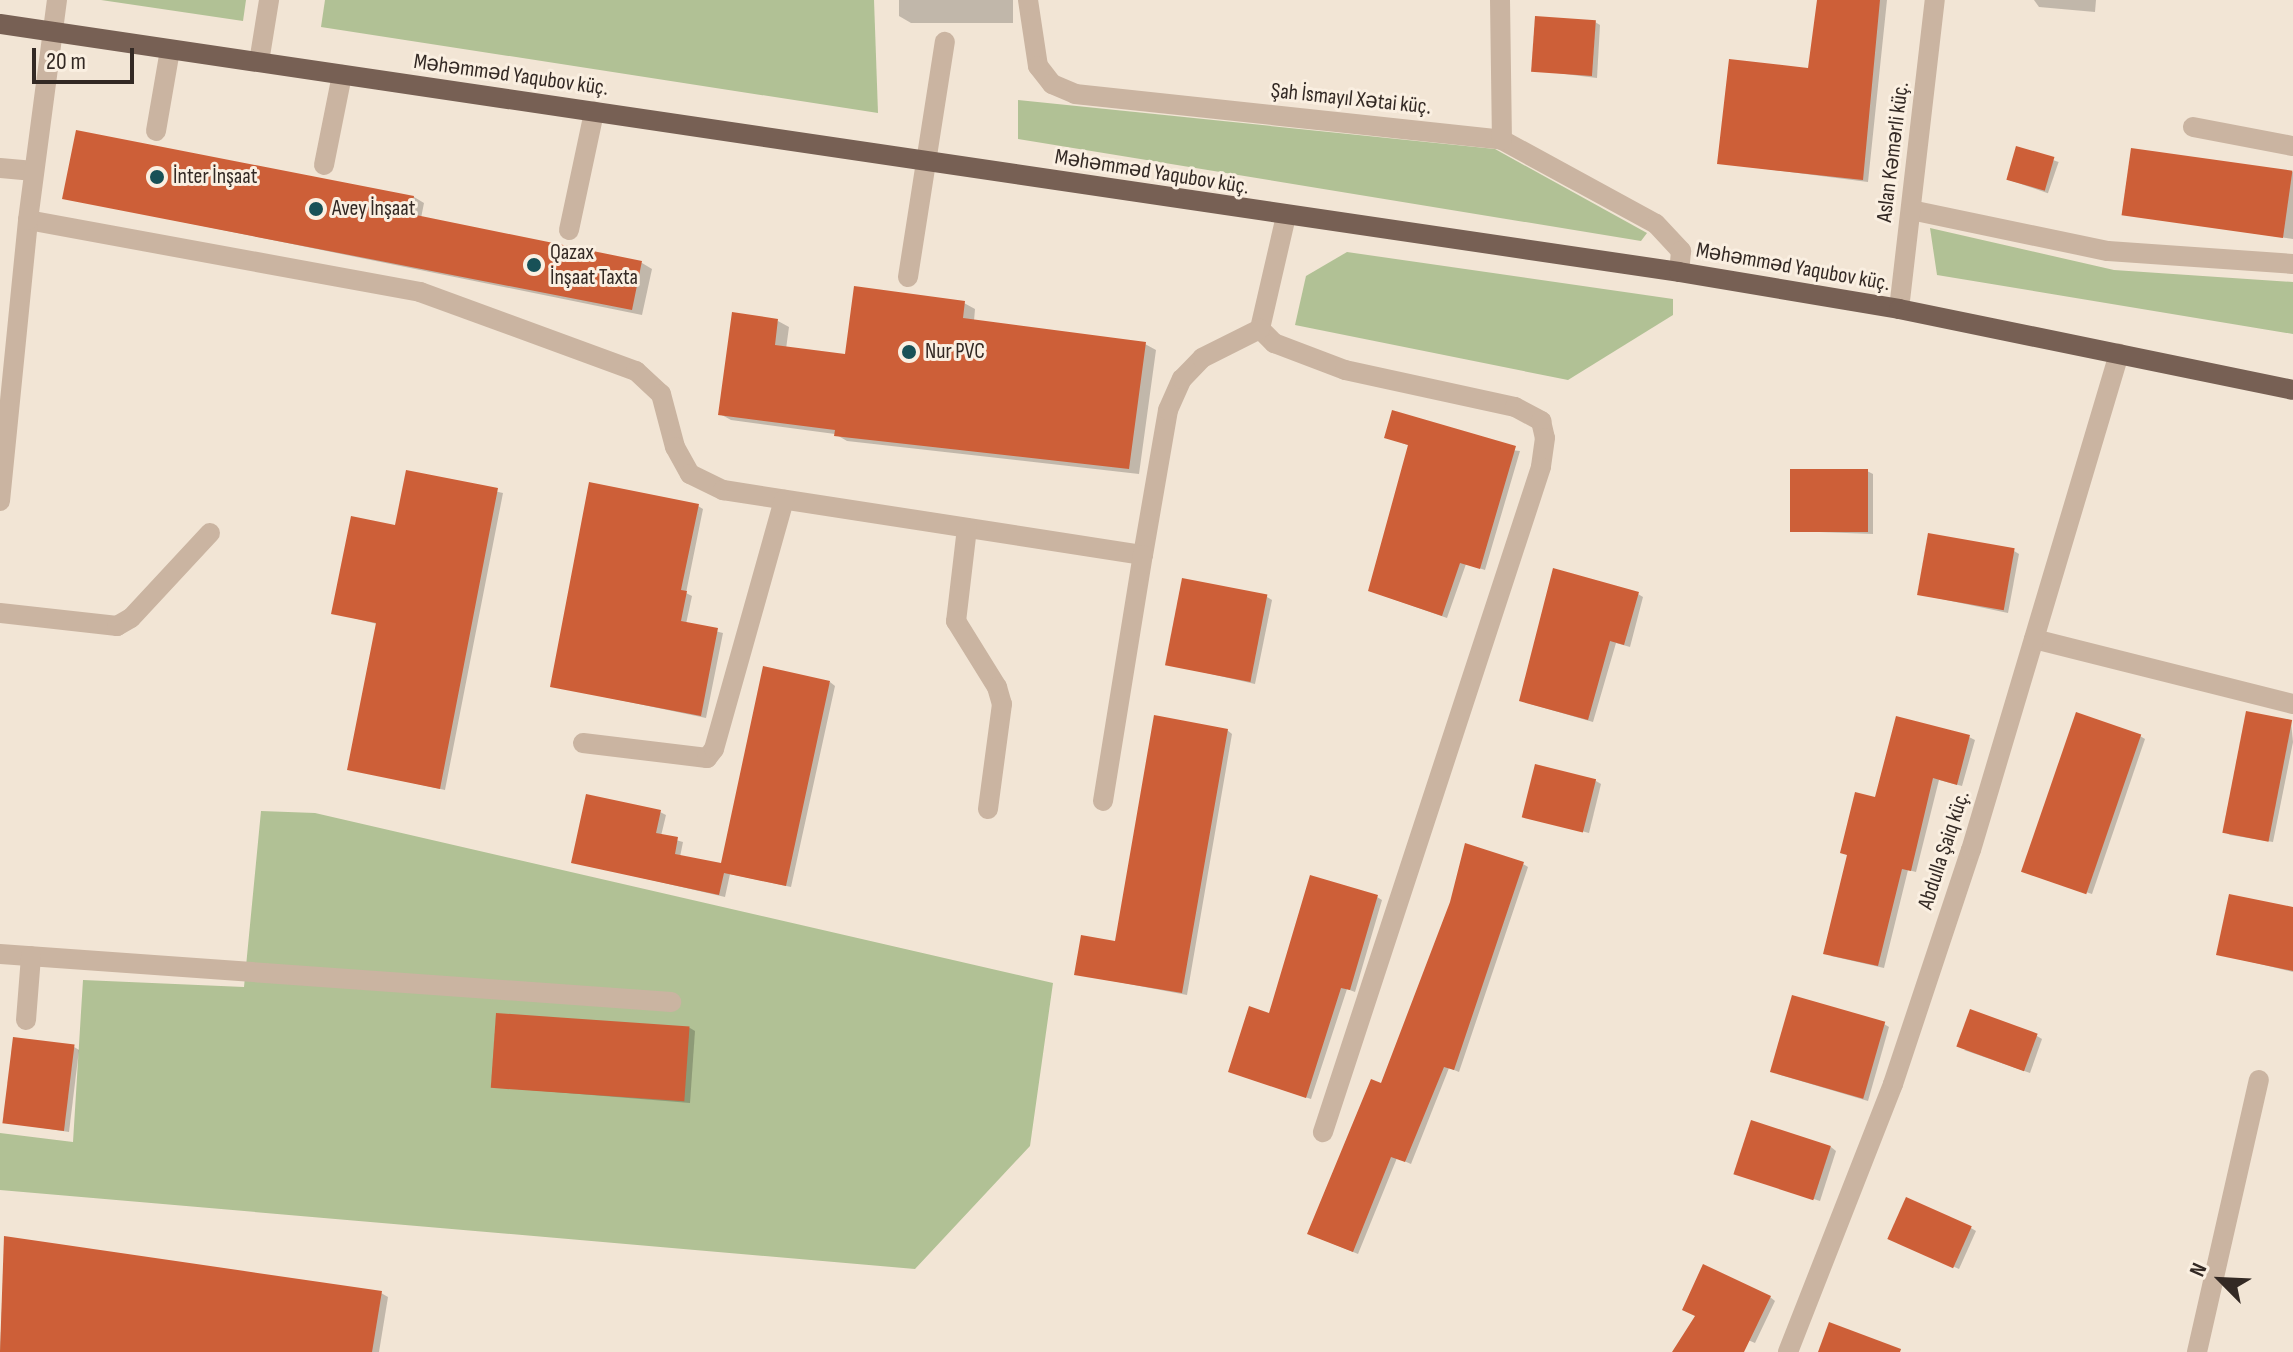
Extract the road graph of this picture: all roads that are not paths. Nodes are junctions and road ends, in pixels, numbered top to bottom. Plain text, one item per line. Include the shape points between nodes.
1 (57, 0) edge
2 (269, 0) edge
3 (1028, 0) edge
4 (1500, 0) edge
5 (1935, 0) edge
6 (0, 24) edge
7 (52, 32) junction
8 (945, 42) dead end
9 (170, 50) junction
10 (259, 62) junction
11 (342, 75) junction
12 (594, 112) junction
13 (2193, 127) dead end
14 (156, 131) dead end
15 (1502, 140) junction
16 (2293, 146) edge
17 (927, 161) junction
18 (324, 165) dead end
19 (0, 168) edge
20 (34, 171) junction
21 (1911, 210) junction
22 (1286, 216) junction
23 (28, 220) junction
24 (569, 230) dead end
25 (2293, 264) edge
26 (1679, 272) junction
27 (908, 277) dead end
28 (1899, 309) junction
29 (1260, 329) junction
30 (2119, 354) junction
31 (2293, 390) edge
32 (784, 500) junction
33 (0, 501) edge
34 (967, 528) junction
35 (210, 533) dead end
36 (1143, 555) junction
37 (0, 613) edge
38 (2034, 639) junction
39 (2293, 704) edge
40 (583, 743) dead end
41 (1103, 801) dead end
42 (988, 809) dead end
43 (0, 954) edge
44 (31, 956) junction
45 (671, 1002) dead end
46 (26, 1020) dead end
47 (2259, 1080) dead end
48 (1323, 1132) dead end
49 (1788, 1352) edge
50 (2197, 1352) edge

1 - 7 street
2 - 10 street
3 - 15 street, Şah İsmayıl Xətai küç. via 1038,66 1052,84 1075,94
4 - 15 street
5 - 21 street, Aslan Kəmərli küç.
6 - 7 main road, Məhəmməd Yaqubov küç.
7 - 9 main road, Məhəmməd Yaqubov küç.
7 - 20 street
8 - 17 street
9 - 10 main road, Məhəmməd Yaqubov küç.
9 - 14 street
10 - 11 main road, Məhəmməd Yaqubov küç.
11 - 12 main road, Məhəmməd Yaqubov küç.
11 - 18 street
12 - 17 main road, Məhəmməd Yaqubov küç.
12 - 24 street
13 - 16 street
15 - 26 street, Şah İsmayıl Xətai küç. via 1656,224 1681,251
17 - 22 main road, Məhəmməd Yaqubov küç.
17 - 27 street
19 - 20 street
20 - 23 street
21 - 25 street via 2108,251
21 - 28 street, Aslan Kəmərli küç.
22 - 26 main road, Məhəmməd Yaqubov küç.
22 - 29 street
23 - 32 street via 376,281 481,311 636,371 661,394 675,447 690,474 723,490
23 - 33 street
26 - 28 main road, Məhəmməd Yaqubov küç.
28 - 30 main road, Məhəmməd Yaqubov küç.
29 - 36 street via 1202,358 1182,379 1168,410
29 - 48 street via 1274,343 1310,360 1515,407 1541,421 1545,438 1541,467
30 - 31 main road, Məhəmməd Yaqubov küç.
30 - 38 street, Abdulla Şaiq küç.
32 - 34 street
32 - 40 street via 714,749 707,758
34 - 36 street
34 - 42 street via 956,621 1002,704
35 - 37 street via 131,618 117,626
36 - 41 street
38 - 39 street
38 - 49 street, Abdulla Şaiq küç. via 1893,1084
43 - 44 street
44 - 45 street
44 - 46 street
47 - 50 street

